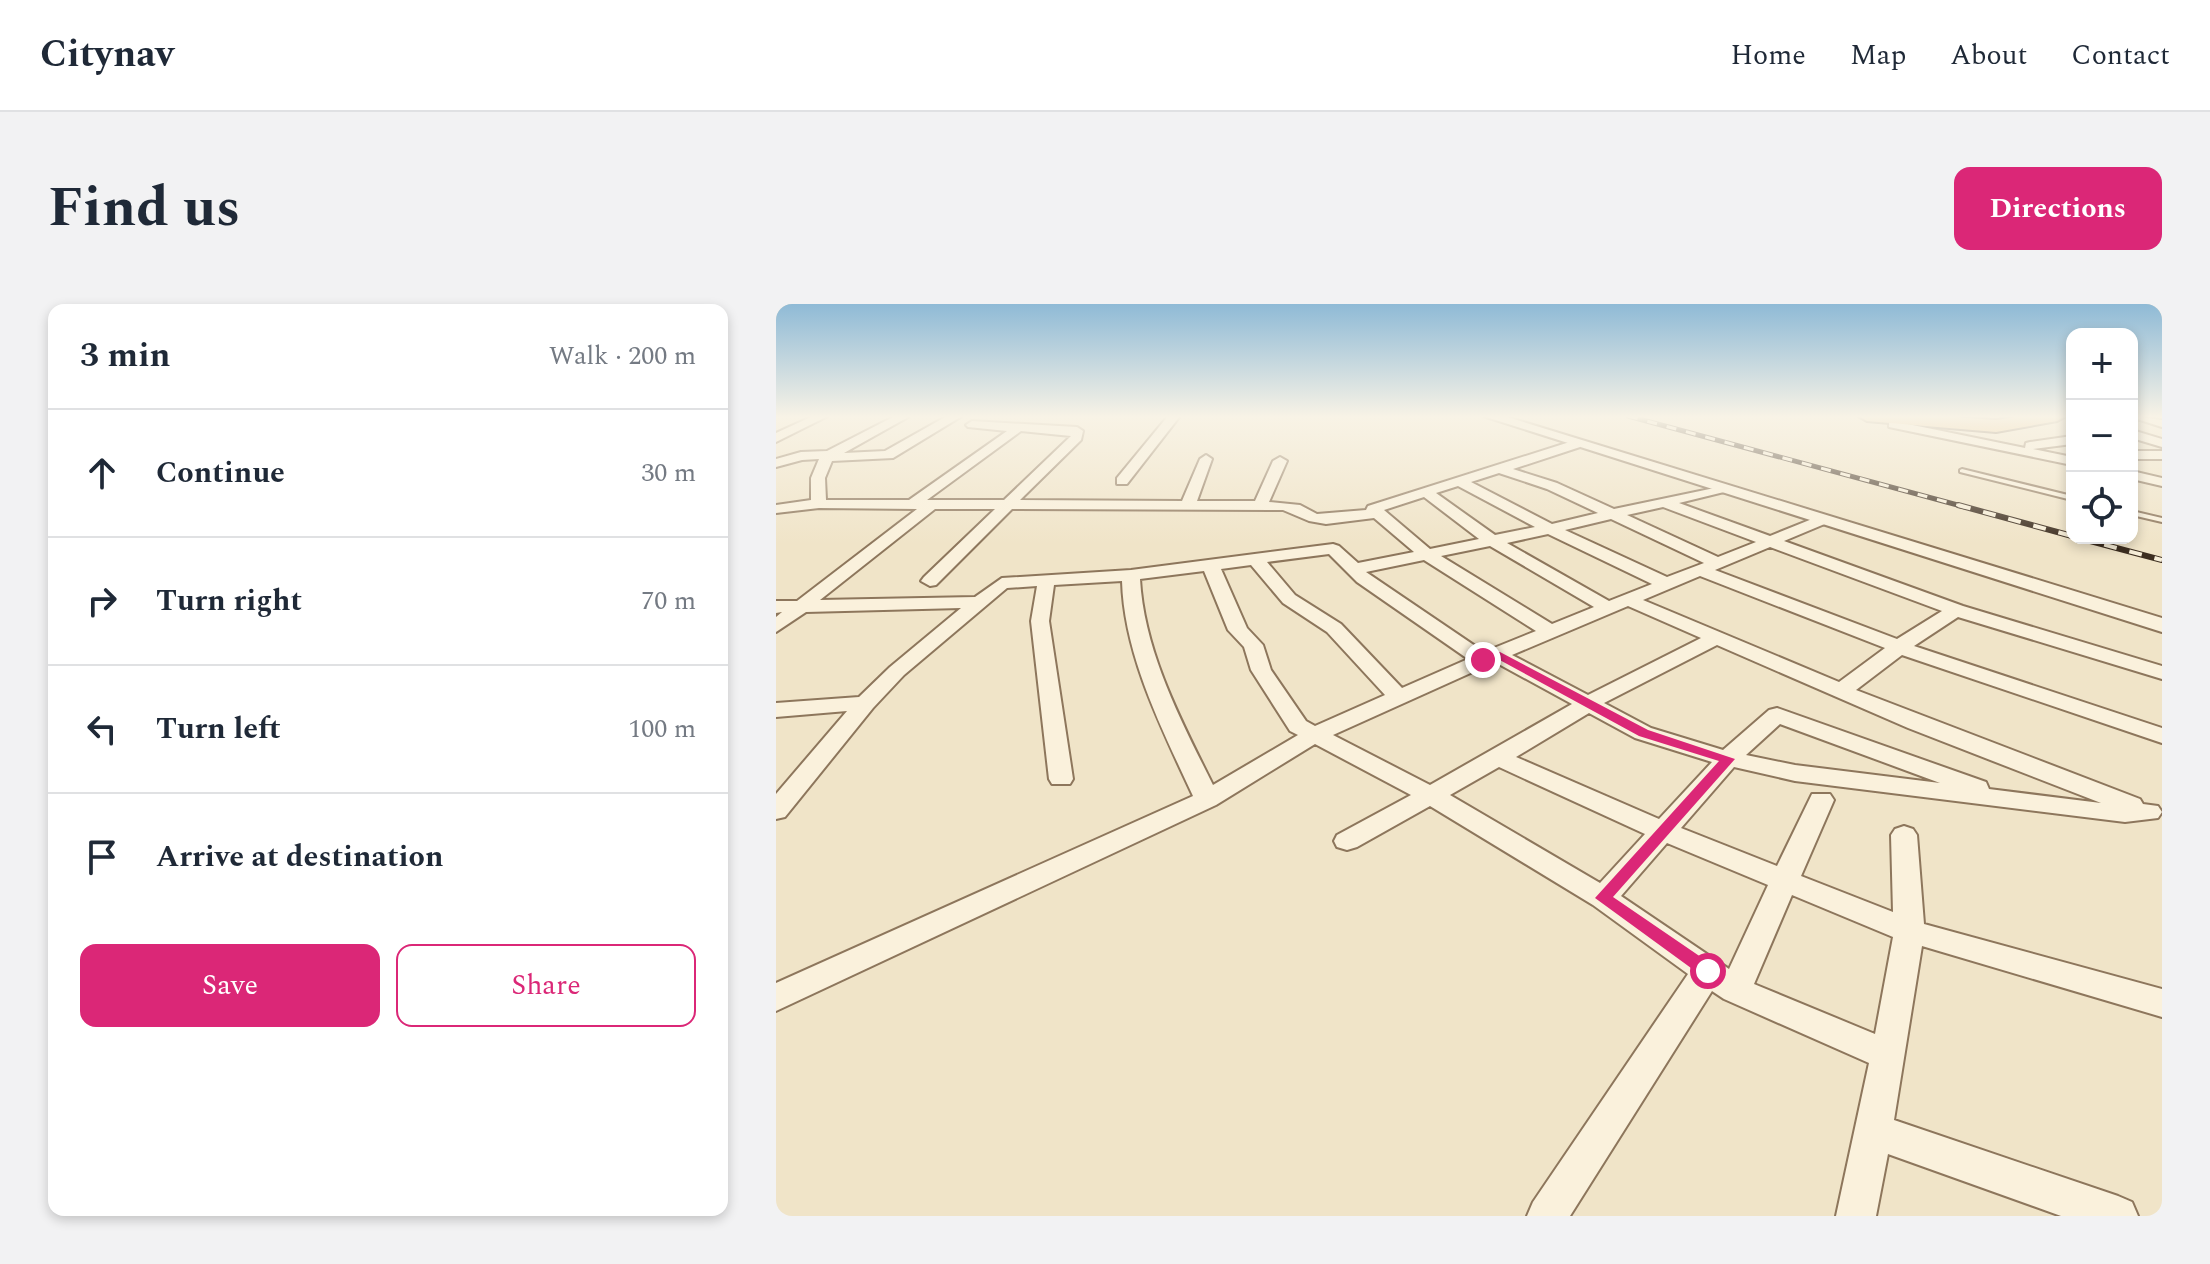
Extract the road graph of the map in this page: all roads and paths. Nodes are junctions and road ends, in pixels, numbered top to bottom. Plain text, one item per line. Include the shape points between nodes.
1 (826, 459) edge
2 (976, 459) edge
3 (1056, 459) edge
4 (1140, 459) edge
5 (1206, 459) dead end
6 (1529, 459) edge
7 (1622, 459) edge
8 (2138, 460) edge
9 (1280, 461) dead end
10 (2162, 467) edge
11 (1498, 468) junction
12 (1962, 471) dead end
13 (2138, 476) edge
14 (1122, 481) dead end
15 (1459, 481) junction
16 (2162, 482) edge
17 (1719, 489) junction
18 (1424, 491) junction
19 (2066, 497) edge
20 (1666, 503) junction
21 (819, 504) junction
22 (911, 505) junction
23 (1010, 505) junction
24 (1188, 505) junction
25 (930, 506) junction
26 (1260, 506) junction
27 (776, 509) edge
28 (1375, 513) junction
29 (2138, 514) edge
30 (1609, 515) junction
31 (1822, 520) junction
32 (2162, 520) edge
33 (1550, 529) junction
34 (1491, 540) junction
35 (1768, 542) junction
36 (1426, 554) junction
37 (1256, 560) junction
38 (1211, 566) junction
39 (1708, 567) junction
40 (1355, 569) junction
41 (1131, 575) junction
42 (930, 581) dead end
43 (1046, 582) junction
44 (1669, 585) junction
45 (977, 602) junction
46 (1617, 604) junction
47 (776, 607) edge
48 (799, 607) junction
49 (1956, 610) junction
50 (2162, 625) edge
51 (776, 626) edge
52 (1551, 632) junction
53 (1715, 639) junction
54 (1899, 647) junction
55 (1490, 657) junction
56 (2162, 673) edge
57 (1841, 691) junction
58 (1399, 697) junction
59 (1588, 701) junction
60 (865, 703) junction
61 (776, 710) edge
62 (1316, 734) junction
63 (2162, 736) edge
64 (1497, 757) junction
65 (1728, 759) junction
66 (1061, 779) dead end
67 (1430, 795) junction
68 (1207, 799) junction
69 (1821, 800) dead end
70 (2005, 800) junction
71 (776, 811) edge
72 (2156, 814) edge
73 (1662, 831) junction
74 (1904, 835) dead end
75 (1347, 841) dead end
76 (1784, 880) junction
77 (1603, 898) junction
78 (1909, 931) junction
79 (1721, 980) junction
80 (776, 998) edge
81 (2162, 1003) edge
82 (1888, 1055) junction
83 (1872, 1131) junction
84 (1547, 1216) edge
85 (1856, 1216) edge
86 (2118, 1216) edge

1 - 21 street via 816,478
2 - 22 street
3 - 23 street
4 - 14 street
5 - 24 street
6 - 11 street
7 - 17 street
8 - 10 street
9 - 26 street
11 - 15 street
11 - 30 street via 1552,486
12 - 19 lane
13 - 16 street
15 - 18 street
15 - 33 street
17 - 20 street
17 - 31 street
18 - 28 street via 1382,504 1373,509
18 - 34 street
20 - 30 street
20 - 35 street
21 - 22 street
21 - 27 street
22 - 25 street
23 - 24 street
23 - 25 street
23 - 42 street
24 - 26 street
25 - 48 street
26 - 28 street via 1295,508 1326,519
28 - 36 street
29 - 32 lane
30 - 33 street
30 - 39 street
31 - 35 street
31 - 50 street
33 - 34 street
33 - 44 street
34 - 36 street
34 - 46 street
35 - 39 street
35 - 49 street
36 - 40 street
36 - 52 street
37 - 38 street
37 - 40 street via 1333,549
37 - 58 street via 1289,599 1334,628
38 - 41 street
38 - 62 street via 1261,670 1298,726
39 - 44 street
39 - 54 street
40 - 55 street
41 - 43 street
41 - 68 street via 1143,641 1173,730
43 - 45 street via 1002,583
43 - 66 street via 1040,621
44 - 46 street
45 - 48 street
45 - 60 street
46 - 52 street
46 - 53 street
47 - 48 street
48 - 51 street
49 - 54 street
49 - 56 street
52 - 55 street
53 - 57 street
53 - 59 street
54 - 57 street
54 - 63 street
55 - 58 street
55 - 59 street
57 - 72 street
58 - 62 street
59 - 64 street
59 - 65 street via 1643,733
60 - 61 street
60 - 71 street
62 - 67 street
62 - 68 street
64 - 67 street
64 - 73 street
65 - 70 street via 1795,773
65 - 70 street via 1777,715
65 - 73 street
67 - 75 street
67 - 77 street
68 - 80 street
69 - 76 street
70 - 72 street
73 - 76 street
73 - 77 street
74 - 78 street
76 - 78 street
76 - 79 street
77 - 79 street
78 - 81 street
78 - 82 street
79 - 82 street
79 - 84 street
82 - 83 street
83 - 85 street
83 - 86 street

